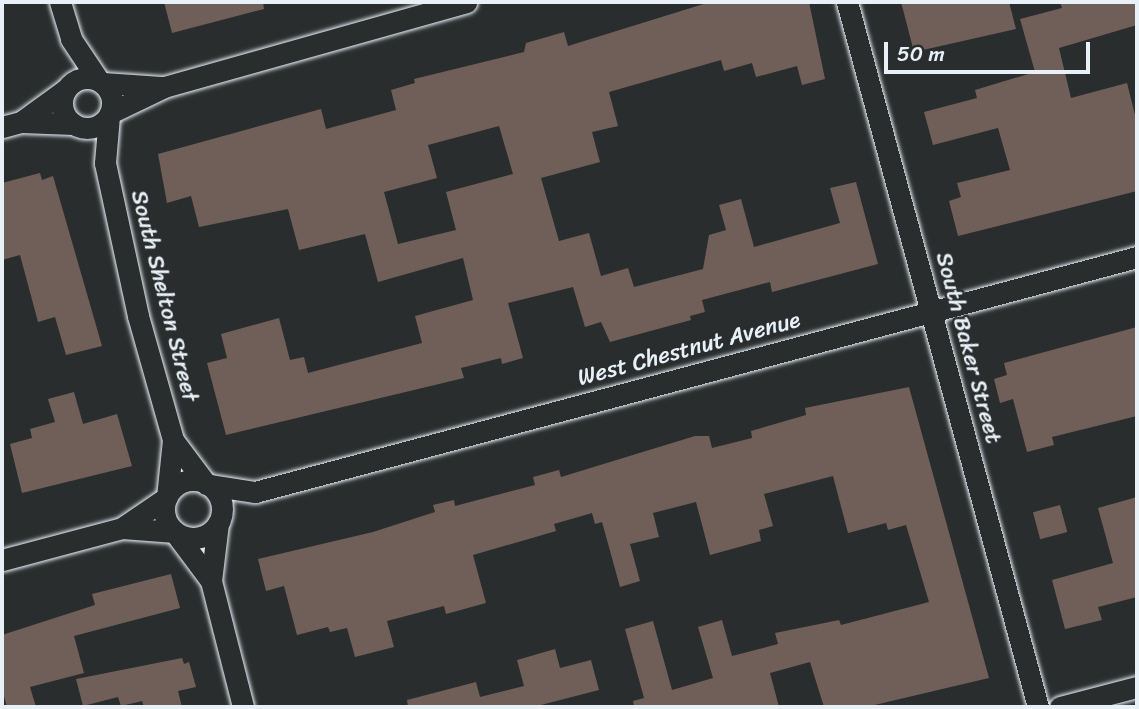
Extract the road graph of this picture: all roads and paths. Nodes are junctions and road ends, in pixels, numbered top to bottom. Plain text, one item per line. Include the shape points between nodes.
1 (60, 2) edge
2 (847, 2) edge
3 (455, 3) edge
4 (71, 40) junction
5 (101, 82) junction
6 (164, 87) junction
7 (66, 90) junction
8 (110, 115) junction
9 (11, 125) edge
10 (74, 125) junction
11 (105, 163) junction
12 (1137, 257) edge
13 (931, 312) junction
14 (173, 440) junction
15 (207, 485) junction
16 (255, 492) junction
17 (166, 497) junction
18 (218, 523) junction
19 (121, 528) junction
20 (176, 533) junction
21 (2, 560) edge
22 (211, 581) junction
23 (1137, 687) edge
24 (243, 707) edge
25 (1038, 707) edge
26 (1060, 707) edge

1 - 4 street
2 - 13 street, South Baker Street
3 - 6 street
4 - 5 street
4 - 7 street
5 - 6 street
5 - 7 street via 84,78
5 - 8 street via 113,101
6 - 8 street
7 - 9 street
7 - 10 street via 62,106
8 - 10 street via 97,126
8 - 11 street, South Shelton Street
9 - 10 street
10 - 11 street, South Shelton Street
11 - 14 street, South Shelton Street via 138,316
12 - 13 street, West Chestnut Avenue
13 - 16 street, West Chestnut Avenue
13 - 25 street, South Baker Street
14 - 15 street, South Shelton Street
14 - 17 street, South Shelton Street
15 - 16 street, West Chestnut Avenue
15 - 17 street via 180,483
15 - 18 street via 219,498
16 - 18 street, West Chestnut Avenue
17 - 19 street
17 - 20 street via 164,513
18 - 20 street via 195,538
18 - 22 street
19 - 20 street
19 - 21 street
20 - 22 street
22 - 24 street
23 - 26 street

